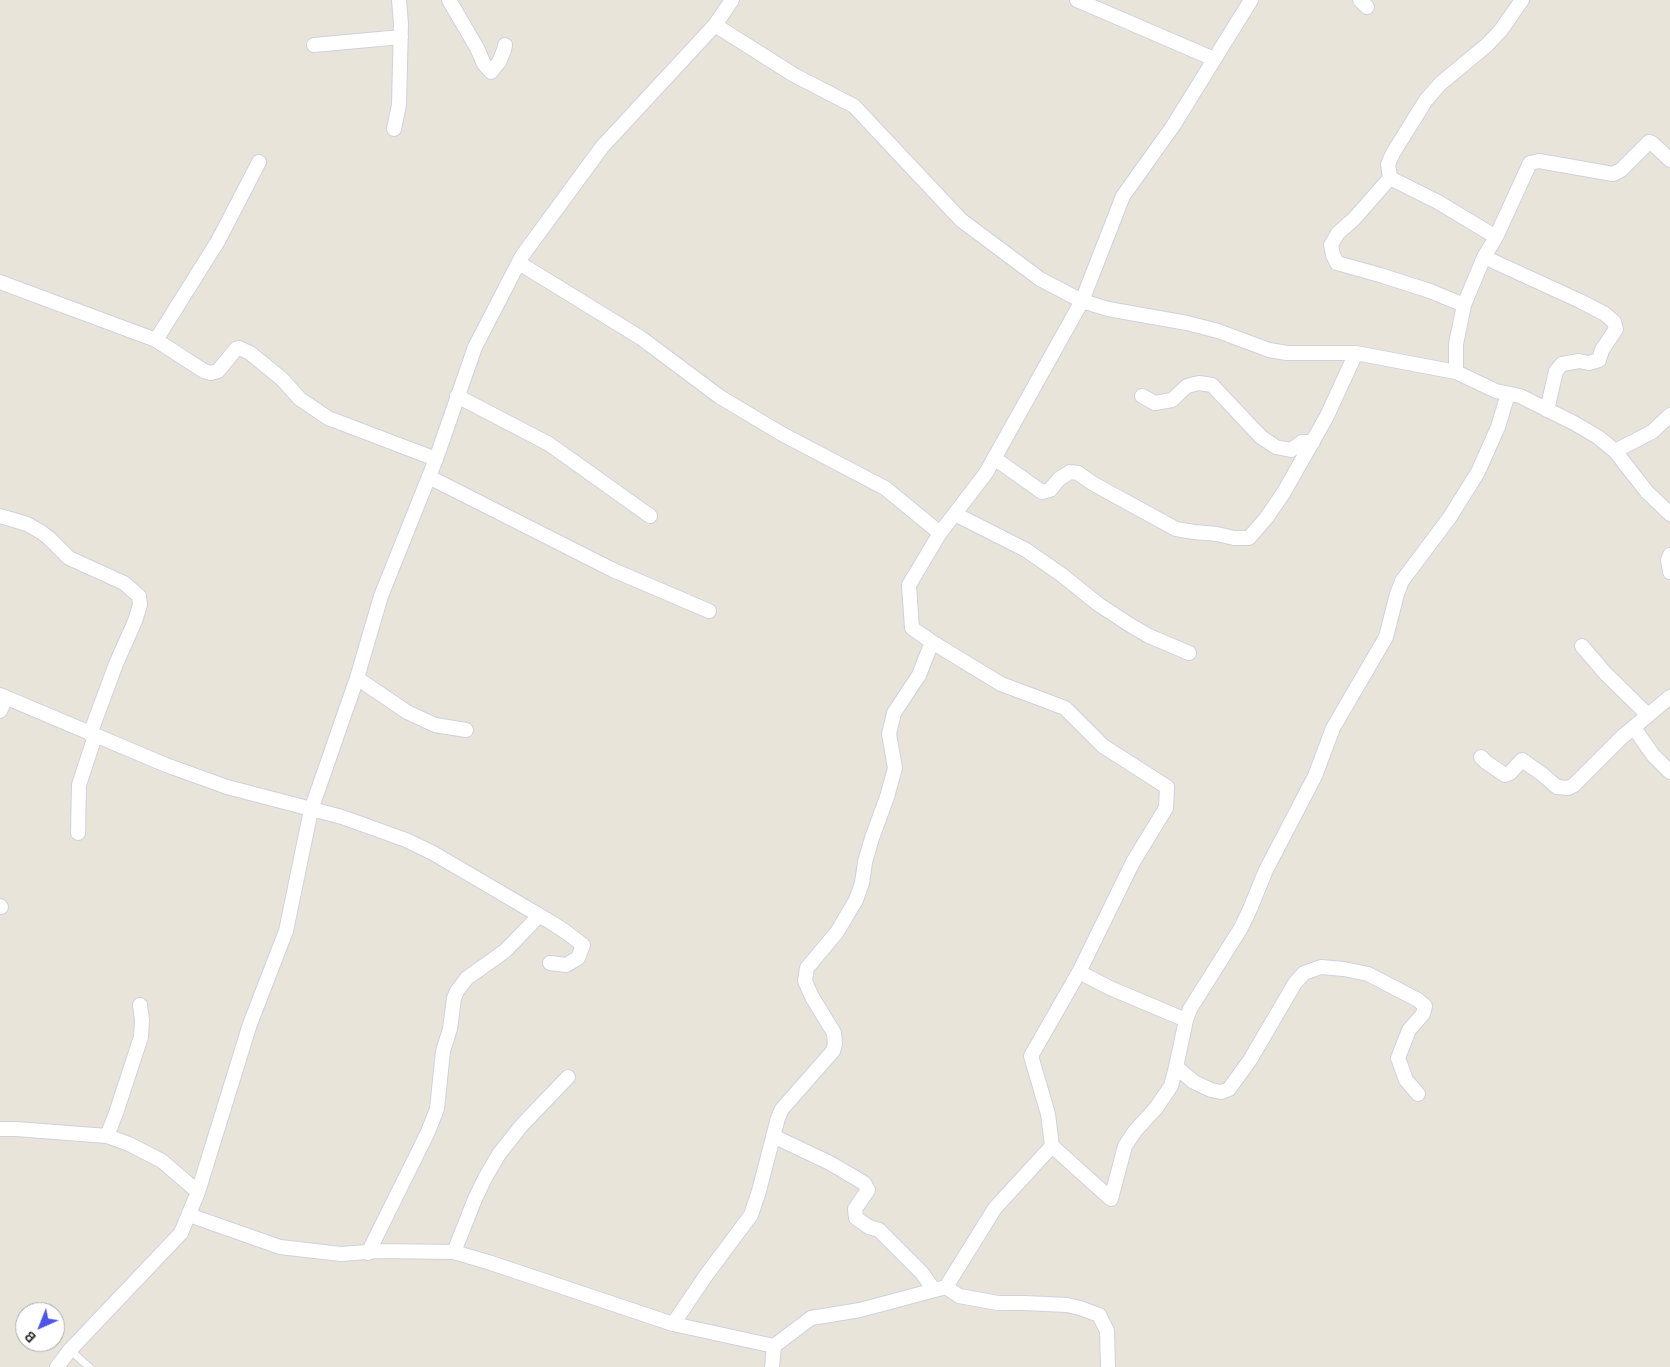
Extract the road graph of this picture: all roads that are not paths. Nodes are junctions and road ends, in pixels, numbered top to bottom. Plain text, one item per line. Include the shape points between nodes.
1 (399, 0) edge
2 (449, 0) edge
3 (732, 0) edge
4 (1077, 0) edge
5 (1251, 0) edge
6 (1522, 0) edge
7 (715, 25) junction
8 (401, 37) junction
9 (314, 45) dead end
10 (505, 45) dead end
11 (1214, 59) junction
12 (394, 129) dead end
13 (1670, 160) edge
14 (259, 162) dead end
15 (1390, 178) junction
16 (1496, 237) junction
17 (1484, 257) junction
18 (519, 263) junction
19 (0, 282) edge
20 (1082, 300) junction
21 (1464, 305) junction
22 (156, 340) junction
23 (1356, 353) junction
24 (1456, 372) junction
25 (1508, 394) junction
26 (458, 396) junction
27 (1142, 396) dead end
28 (1547, 410) junction
29 (1670, 415) edge
30 (1312, 442) junction
31 (1615, 451) junction
32 (994, 458) junction
33 (436, 459) junction
34 (429, 477) junction
35 (955, 514) junction
36 (1670, 514) edge
37 (0, 516) edge
38 (650, 516) dead end
39 (940, 533) junction
40 (1670, 555) edge
41 (1670, 572) edge
42 (709, 611) dead end
43 (932, 642) junction
44 (1582, 646) dead end
45 (1189, 653) dead end
46 (357, 678) junction
47 (1670, 697) edge
48 (2, 701) edge
49 (1648, 715) junction
50 (1634, 728) junction
51 (466, 730) dead end
52 (92, 735) junction
53 (1481, 757) dead end
54 (1670, 772) edge
55 (311, 810) junction
56 (78, 833) dead end
57 (536, 914) junction
58 (550, 963) dead end
59 (1078, 972) junction
60 (140, 1005) dead end
61 (1186, 1020) junction
62 (1176, 1067) junction
63 (568, 1078) dead end
64 (1418, 1094) dead end
65 (0, 1130) edge
66 (107, 1136) junction
67 (773, 1136) junction
68 (1052, 1146) junction
69 (198, 1192) junction
70 (189, 1215) junction
71 (454, 1252) junction
72 (368, 1253) junction
73 (940, 1289) junction
74 (672, 1324) junction
75 (774, 1346) junction
76 (70, 1350) junction
77 (58, 1367) edge
78 (89, 1367) edge
79 (772, 1367) edge
80 (1108, 1367) edge

1 - 8 street
2 - 10 street via 491,72
3 - 7 street
4 - 11 street
5 - 11 street
6 - 15 street via 1496,35 1426,100 1393,153 1388,164
7 - 18 street via 602,147
7 - 20 street via 794,75 854,106 961,220 1040,279
8 - 9 street
8 - 12 street via 399,105
11 - 20 street via 1174,126 1123,196
13 - 16 street via 1649,142 1613,174 1532,162
14 - 22 street via 218,242
15 - 16 street
15 - 21 street via 1338,233 1331,245 1337,263 1380,274
16 - 17 street
17 - 21 street
17 - 28 street via 1580,301 1614,322 1616,329 1599,360 1562,364 1556,371
18 - 26 street via 475,347
18 - 39 street via 641,338 720,397 885,488
19 - 22 street
20 - 23 street via 1108,309 1195,325 1269,350
20 - 32 street
21 - 24 street via 1456,344
22 - 33 street via 211,373 218,371 240,348 282,378 300,399 328,418
23 - 24 street
23 - 30 street
24 - 25 street
25 - 28 street via 1520,396
25 - 61 street via 1498,427 1478,472 1450,517 1402,581 1386,637 1333,728 1315,776 1266,870 1241,928
26 - 33 street
26 - 38 street via 549,444
27 - 30 street via 1155,403 1172,400 1187,386 1212,385 1261,437 1276,447 1292,450 1302,442
28 - 31 street via 1598,437
29 - 31 street via 1652,432
30 - 32 street via 1284,492 1249,538 1176,529 1078,473 1070,472 1050,490 1042,492
31 - 36 street via 1647,492
32 - 35 street
33 - 34 street
34 - 42 street via 613,570
34 - 46 street via 381,596
35 - 39 street
35 - 45 street via 1026,550 1130,625
37 - 52 street via 34,528 69,558 124,583 139,596 135,621 116,664
39 - 43 street via 909,585 912,628
40 - 41 street
43 - 59 street via 1001,684 1065,708 1103,746 1167,787 1166,808 1133,862
43 - 67 street via 919,675 894,713 889,734 895,768 856,900 837,932 807,968 806,981 812,997 834,1033 833,1051 782,1109
44 - 49 street
46 - 51 street via 407,712 435,725
46 - 55 street
47 - 49 street
48 - 52 street
49 - 50 street
50 - 53 street via 1568,788 1557,787 1522,760 1505,775
50 - 54 street
52 - 55 street via 227,787
52 - 56 street via 79,784
55 - 57 street via 342,817 406,840
55 - 69 street via 286,931 250,1024
57 - 58 street via 583,945 578,958 566,965
57 - 72 street via 536,920 505,951 462,983 457,991 443,1052 438,1109
59 - 61 street
59 - 68 street via 1031,1056 1048,1114
60 - 66 street via 140,1038
61 - 62 street
62 - 64 street via 1194,1082 1211,1090 1221,1092 1229,1089 1250,1060 1294,983 1304,973 1321,967 1344,969 1368,974 1425,1006 1423,1014 1409,1030 1398,1058 1406,1080
62 - 68 street via 1170,1086 1156,1108 1125,1146 1111,1199
63 - 71 street via 499,1154 484,1178
65 - 66 street
66 - 69 street via 162,1161
67 - 73 street via 864,1183 868,1190 855,1208 856,1218 879,1230
67 - 74 street via 751,1215
68 - 73 street via 995,1208
69 - 70 street
70 - 72 street via 280,1247 341,1254
70 - 76 street via 181,1233
71 - 72 street
71 - 74 street
73 - 75 street via 860,1310 811,1318
73 - 80 street via 998,1303 1067,1305 1099,1315 1107,1332
74 - 75 street
75 - 79 street
76 - 77 street
76 - 78 lane

